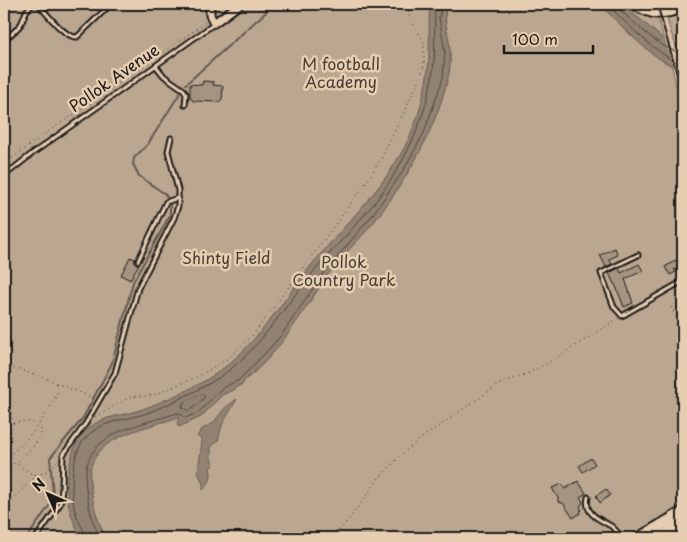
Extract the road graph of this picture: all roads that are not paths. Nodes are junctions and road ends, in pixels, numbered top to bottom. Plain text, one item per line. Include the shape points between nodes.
1 (33, 4) edge
2 (38, 4) edge
3 (111, 4) edge
4 (210, 4) edge
5 (240, 4) edge
6 (632, 4) edge
7 (682, 4) edge
8 (683, 8) edge
9 (213, 20) junction
10 (4, 40) edge
11 (156, 66) junction
12 (185, 105) dead end
13 (171, 138) dead end
14 (4, 176) edge
15 (178, 198) junction
16 (638, 255) dead end
17 (138, 261) dead end
18 (683, 281) edge
19 (588, 497) dead end
20 (683, 512) edge
21 (683, 523) edge
22 (36, 538) edge
23 (622, 538) edge
24 (639, 538) edge
25 (658, 538) edge

1 - 10 lane via 25,12 20,25
2 - 3 lane via 74,38
4 - 9 street
5 - 9 street, Pollok Avenue
6 - 8 street via 656,15
7 - 8 main road
9 - 11 lane, Pollok Avenue
11 - 12 lane via 184,90
11 - 14 lane, Pollok Avenue
13 - 15 lane via 168,150
15 - 17 lane via 166,202
15 - 22 lane via 174,218 138,288 115,373 63,455 60,504
16 - 18 lane via 601,273 614,307 622,316
19 - 23 lane via 591,513 613,527
20 - 24 main road
21 - 25 main road

